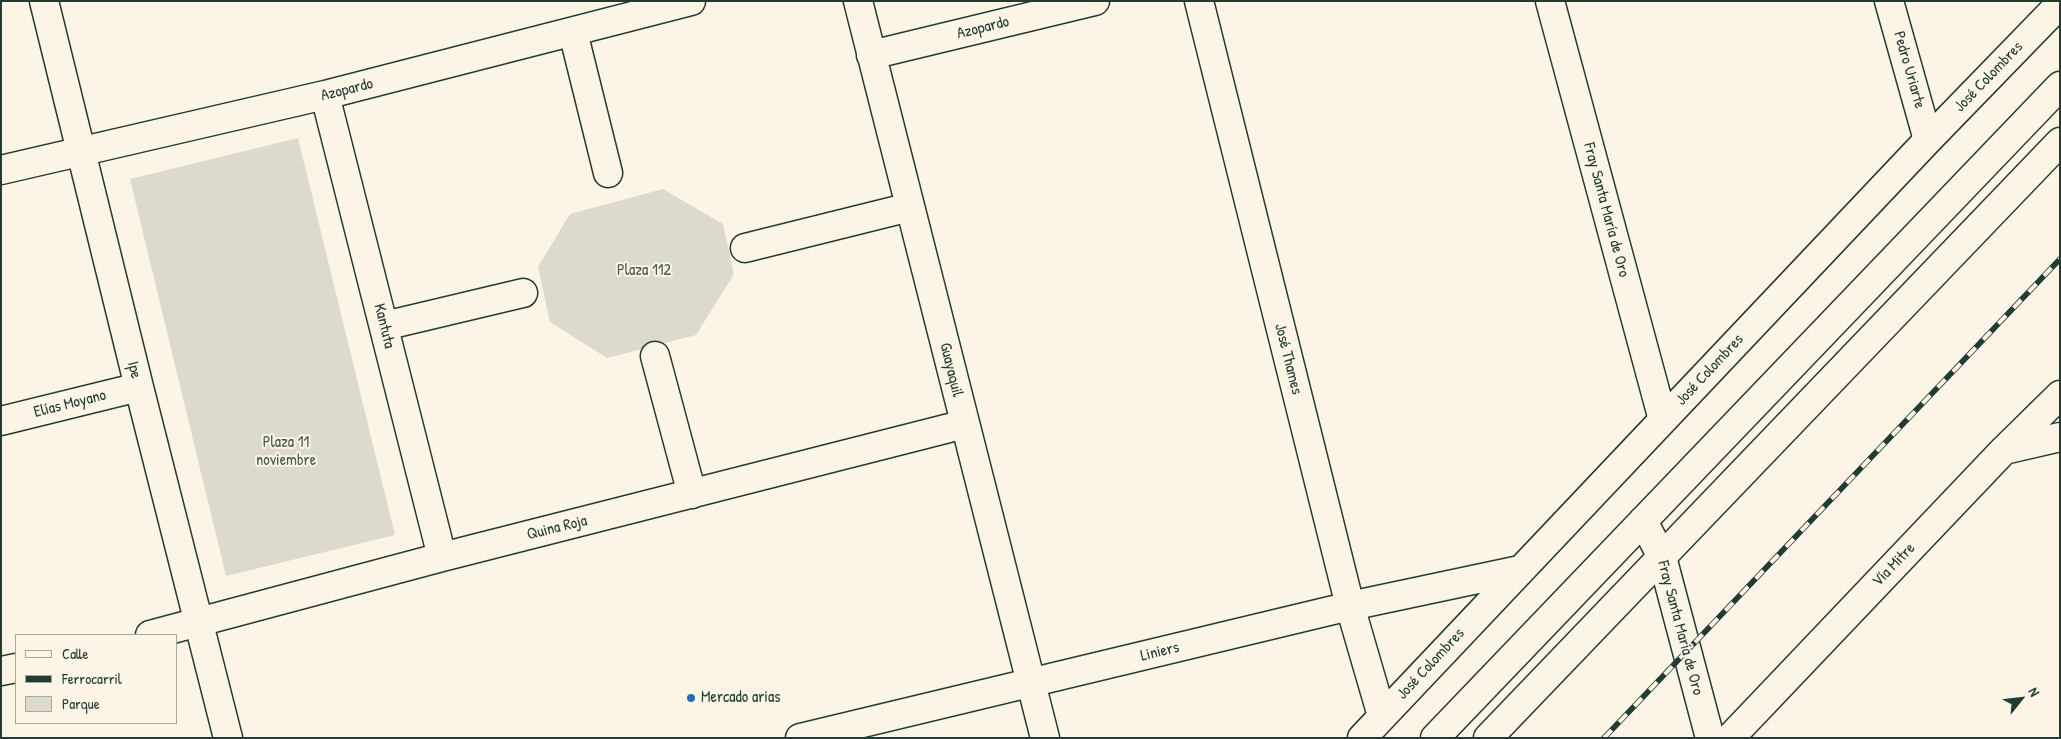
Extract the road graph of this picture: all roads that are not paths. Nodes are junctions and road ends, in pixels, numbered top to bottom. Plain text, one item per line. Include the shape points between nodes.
1 (44, 1) edge
2 (691, 1) edge
3 (858, 1) edge
4 (1095, 1) edge
5 (1199, 1) edge
6 (1550, 1) edge
7 (1889, 1) edge
8 (2060, 4) edge
9 (573, 32) junction
10 (871, 55) junction
11 (2060, 86) edge
12 (325, 96) junction
13 (1928, 140) junction
14 (2060, 142) edge
15 (82, 150) junction
16 (1, 170) edge
17 (608, 173) dead end
18 (910, 207) junction
19 (746, 248) dead end
20 (523, 293) dead end
21 (384, 326) junction
22 (655, 356) dead end
23 (139, 387) junction
24 (2060, 395) edge
25 (1663, 420) junction
26 (1, 421) edge
27 (965, 424) junction
28 (2060, 436) edge
29 (2004, 450) junction
30 (692, 494) junction
31 (1643, 521) junction
32 (442, 557) junction
33 (1662, 557) junction
34 (1520, 570) junction
35 (1350, 606) junction
36 (200, 623) junction
37 (154, 634) edge
38 (15, 668) edge
39 (1, 671) edge
40 (1030, 684) junction
41 (1382, 716) junction
42 (228, 738) edge
43 (800, 738) edge
44 (1045, 738) edge
45 (1362, 738) edge
46 (1435, 738) edge
47 (1488, 738) edge
48 (1710, 738) edge
49 (1730, 738) edge

1 - 15 street, Ipe
2 - 9 street, Azopardo
3 - 10 street, Guayaquil
4 - 10 street, Azopardo
5 - 35 street, José Thames
6 - 25 street, Fray Santa María de Oro
7 - 13 street, Pedro Uriarte
8 - 13 street, José Colombres
9 - 12 street, Azopardo
9 - 17 street
10 - 18 street, Guayaquil
11 - 31 street
12 - 15 street, Azopardo
12 - 21 street, Kantuta
13 - 25 street, José Colombres
14 - 33 street
15 - 16 street, Azopardo
15 - 23 street, Ipe
18 - 19 street
18 - 27 street, Guayaquil
20 - 21 street
21 - 32 street, Kantuta
22 - 30 street
23 - 26 street, Elías Moyano
23 - 36 street, Ipe
24 - 29 street, Vía Mitre
25 - 34 street, José Colombres
27 - 30 street, Quina Roja
27 - 40 street, Guayaquil
28 - 29 street
29 - 49 street, Vía Mitre
30 - 32 street, Quina Roja
31 - 33 street, Fray Santa María de Oro
31 - 46 street
32 - 36 street, Quina Roja
33 - 47 street
33 - 48 street, Fray Santa María de Oro
34 - 35 street, Liniers
34 - 41 street, José Colombres
35 - 40 street, Liniers
35 - 41 street, José Thames
36 - 37 street, Quina Roja
36 - 42 street, Ipe
38 - 39 street
40 - 43 street, Liniers
40 - 44 street, Guayaquil
41 - 45 street, José Colombres

